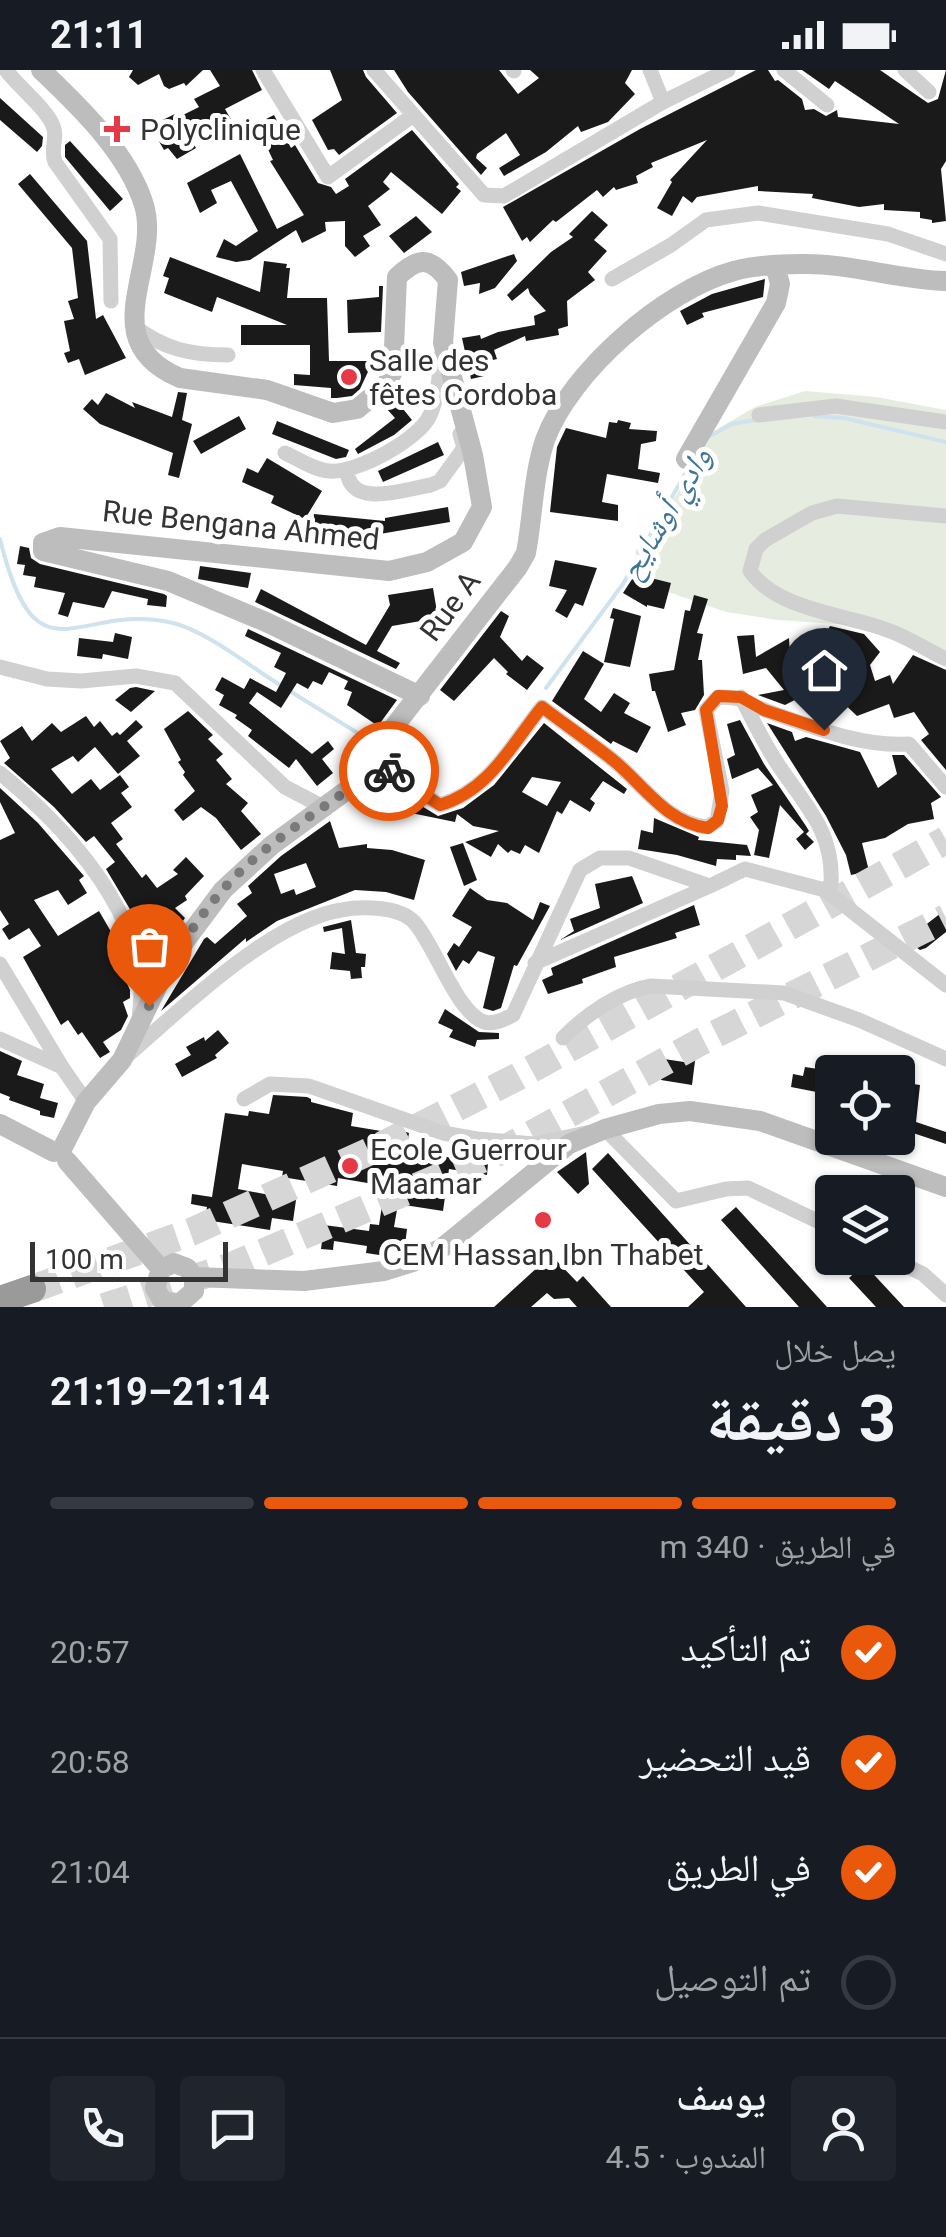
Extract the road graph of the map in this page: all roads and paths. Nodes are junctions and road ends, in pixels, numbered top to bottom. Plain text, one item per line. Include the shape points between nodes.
1 (6, 70) edge
2 (41, 70) edge
3 (262, 70) edge
4 (374, 70) edge
5 (650, 70) edge
6 (728, 70) edge
7 (784, 70) edge
8 (906, 70) edge
9 (929, 92) dead end
10 (663, 102) junction
11 (827, 105) dead end
12 (412, 116) junction
13 (946, 254) edge
14 (774, 265) junction
15 (612, 279) dead end
16 (946, 281) edge
17 (111, 300) dead end
18 (134, 326) junction
19 (443, 343) junction
20 (228, 355) dead end
21 (452, 397) dead end
22 (759, 415) dead end
23 (946, 422) edge
24 (285, 453) dead end
25 (686, 459) dead end
26 (347, 470) junction
27 (946, 516) edge
28 (946, 659) edge
29 (0, 667) edge
30 (420, 696) junction
31 (741, 697) junction
32 (369, 758) junction
33 (0, 773) edge
34 (946, 787) edge
35 (325, 808) junction
36 (710, 886) junction
37 (825, 890) junction
38 (535, 963) junction
39 (0, 964) edge
40 (946, 985) edge
41 (138, 1029) junction
42 (564, 1038) dead end
43 (0, 1039) edge
44 (946, 1059) edge
45 (122, 1060) junction
46 (62, 1067) junction
47 (244, 1099) dead end
48 (86, 1102) junction
49 (0, 1124) edge
50 (604, 1129) junction
51 (61, 1153) junction
52 (946, 1186) edge
53 (815, 1220) edge
54 (160, 1269) junction
55 (915, 1270) edge
56 (194, 1277) junction
57 (32, 1289) tunnel mouth
58 (946, 1295) edge
59 (0, 1300) edge
60 (178, 1306) edge

1 - 17 street via 52,122 55,162 110,239
2 - 18 street via 113,149 138,190 148,226
3 - 12 street via 328,177
4 - 12 street
5 - 10 street
6 - 10 street
7 - 11 street
8 - 9 street
10 - 12 street via 504,196 484,195
13 - 15 street via 888,234 758,213 706,220
14 - 16 street, Rue A
14 - 25 street via 776,304
14 - 30 street, Rue A via 732,271 684,293 584,374 545,441 526,552
18 - 19 street, Rue Bengana Ahmed via 148,356 180,378 267,390 333,413 357,409 393,371 397,277 422,261 448,280
18 - 20 street via 184,352
19 - 26 street via 434,405 421,430
19 - 30 street, Rue Bengana Ahmed via 482,507 463,542 427,562 389,571 115,541 53,538 43,544 43,551 168,580
21 - 26 street via 464,448 440,481 368,495 354,489
22 - 23 street via 836,406
24 - 26 street via 324,470
27 - 28 street via 838,506 812,513 765,540 750,571 760,586 890,631
29 - 35 street via 46,679 136,676 175,683 285,787
30 - 32 street, Rue A
31 - 32 street via 718,696 706,710 722,791 718,820 708,828 690,826 666,810 542,707 491,775 472,792 440,805
31 - 34 street via 824,730 882,746 909,744
31 - 37 street via 826,835 832,884
32 - 35 street, Rue A via 369,774
33 - 41 street via 46,810 124,919 141,981
35 - 41 street, Rue A via 224,890 185,941
36 - 37 street via 745,869
36 - 38 street
36 - 38 street via 629,858 600,858 580,870
37 - 40 street
38 - 45 street via 513,1015 487,1023 454,990 413,920 385,909 340,910 283,932
39 - 46 street
41 - 45 street, Rue A
42 - 44 street via 633,989 784,993
43 - 46 street
45 - 48 street, Rue A
46 - 48 street
47 - 50 street via 270,1084 309,1086 443,1133 496,1141 534,1144
48 - 51 street, Rue A
49 - 51 street
50 - 52 street via 690,1111 760,1120
50 - 53 street via 676,1201 748,1188
50 - 56 street via 569,1144 442,1248 413,1262 304,1281
51 - 54 street
54 - 56 street via 181,1264
54 - 60 street via 154,1281 158,1295
55 - 58 street
56 - 60 street via 194,1291
57 - 59 highway

